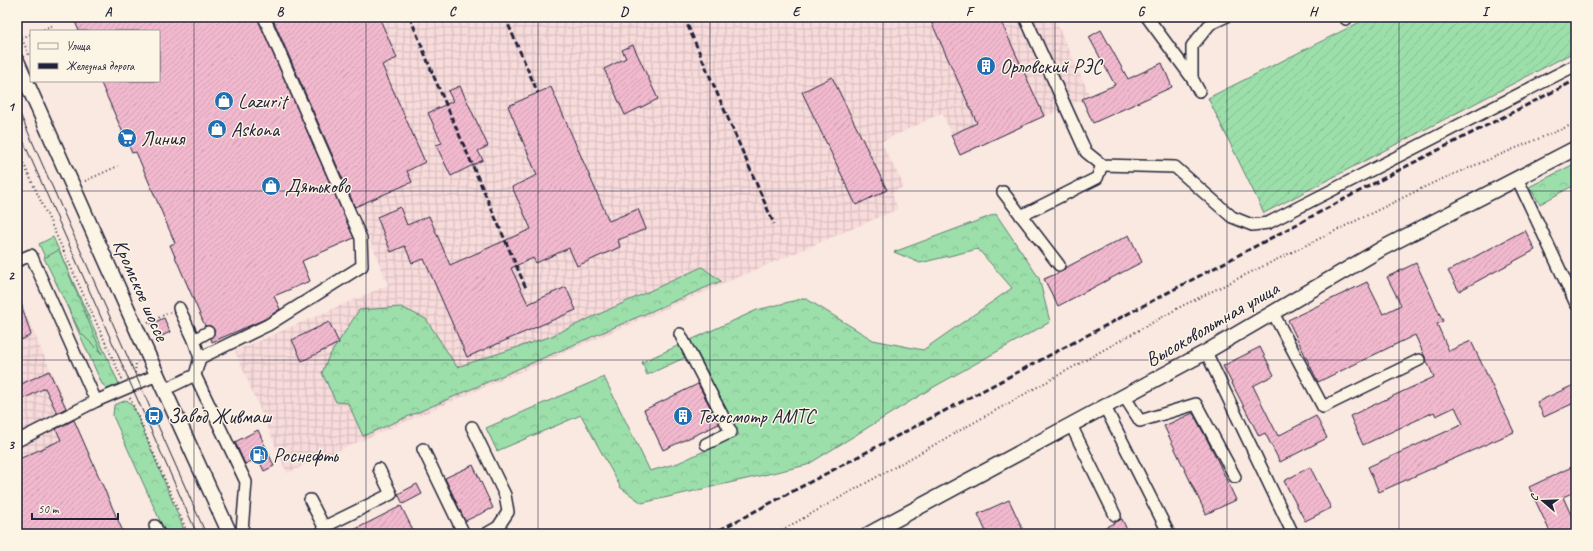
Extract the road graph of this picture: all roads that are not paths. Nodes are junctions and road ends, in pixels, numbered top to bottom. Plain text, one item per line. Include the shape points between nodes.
1 (264, 17) edge
2 (1025, 17) edge
3 (1147, 17) edge
4 (1225, 17) edge
5 (17, 61) edge
6 (1576, 65) edge
7 (1192, 78) junction
8 (1199, 91) dead end
9 (1576, 148) edge
10 (1102, 165) junction
11 (1517, 178) junction
12 (1003, 192) dead end
13 (1021, 216) junction
14 (17, 261) edge
15 (1059, 265) dead end
16 (1576, 304) edge
17 (179, 308) road end
18 (1273, 313) junction
19 (208, 332) dead end
20 (680, 334) dead end
21 (194, 340) junction
22 (1206, 352) junction
23 (200, 358) junction
24 (1419, 360) dead end
25 (157, 375) junction
26 (194, 375) junction
27 (164, 390) junction
28 (1124, 396) junction
29 (96, 401) junction
30 (1105, 407) junction
31 (1071, 424) junction
32 (472, 428) dead end
33 (17, 441) edge
34 (706, 444) dead end
35 (423, 449) dead end
36 (379, 469) dead end
37 (1235, 477) dead end
38 (310, 500) dead end
39 (1114, 515) dead end
40 (236, 532) edge
41 (464, 534) edge
42 (486, 534) edge
43 (869, 534) edge
44 (1169, 534) edge
45 (1293, 534) edge

1 - 23 lane via 361,238 362,266 268,325
2 - 10 lane via 1086,152
3 - 7 lane
4 - 7 lane via 1210,24 1192,46
5 - 25 main road, Кромское шоссе
6 - 10 lane via 1268,223 1252,226 1232,217 1175,167
7 - 8 lane
9 - 11 main road, Высоковольтная улица
10 - 13 lane via 1097,178
11 - 16 lane
11 - 18 main road, Высоковольтная улица via 1383,248
12 - 13 lane
13 - 15 lane
14 - 29 lane via 31,255
17 - 21 lane
18 - 22 main road, Высоковольтная улица
18 - 24 lane via 1323,407
19 - 21 lane
20 - 34 lane via 732,432
21 - 23 lane
22 - 28 main road, Высоковольтная улица
22 - 45 lane
23 - 26 lane
25 - 27 main road, Кромское шоссе
25 - 29 lane
26 - 27 lane
26 - 40 lane via 246,482
27 - 40 main road, Кромское шоссе
28 - 30 main road, Высоковольтная улица
28 - 37 lane via 1140,421 1196,404
29 - 33 lane
30 - 31 main road, Высоковольтная улица
30 - 44 lane
31 - 39 lane
31 - 43 main road, Высоковольтная улица
32 - 42 lane via 505,495 508,512 498,527
35 - 41 lane
36 - 38 lane via 391,494 324,527

